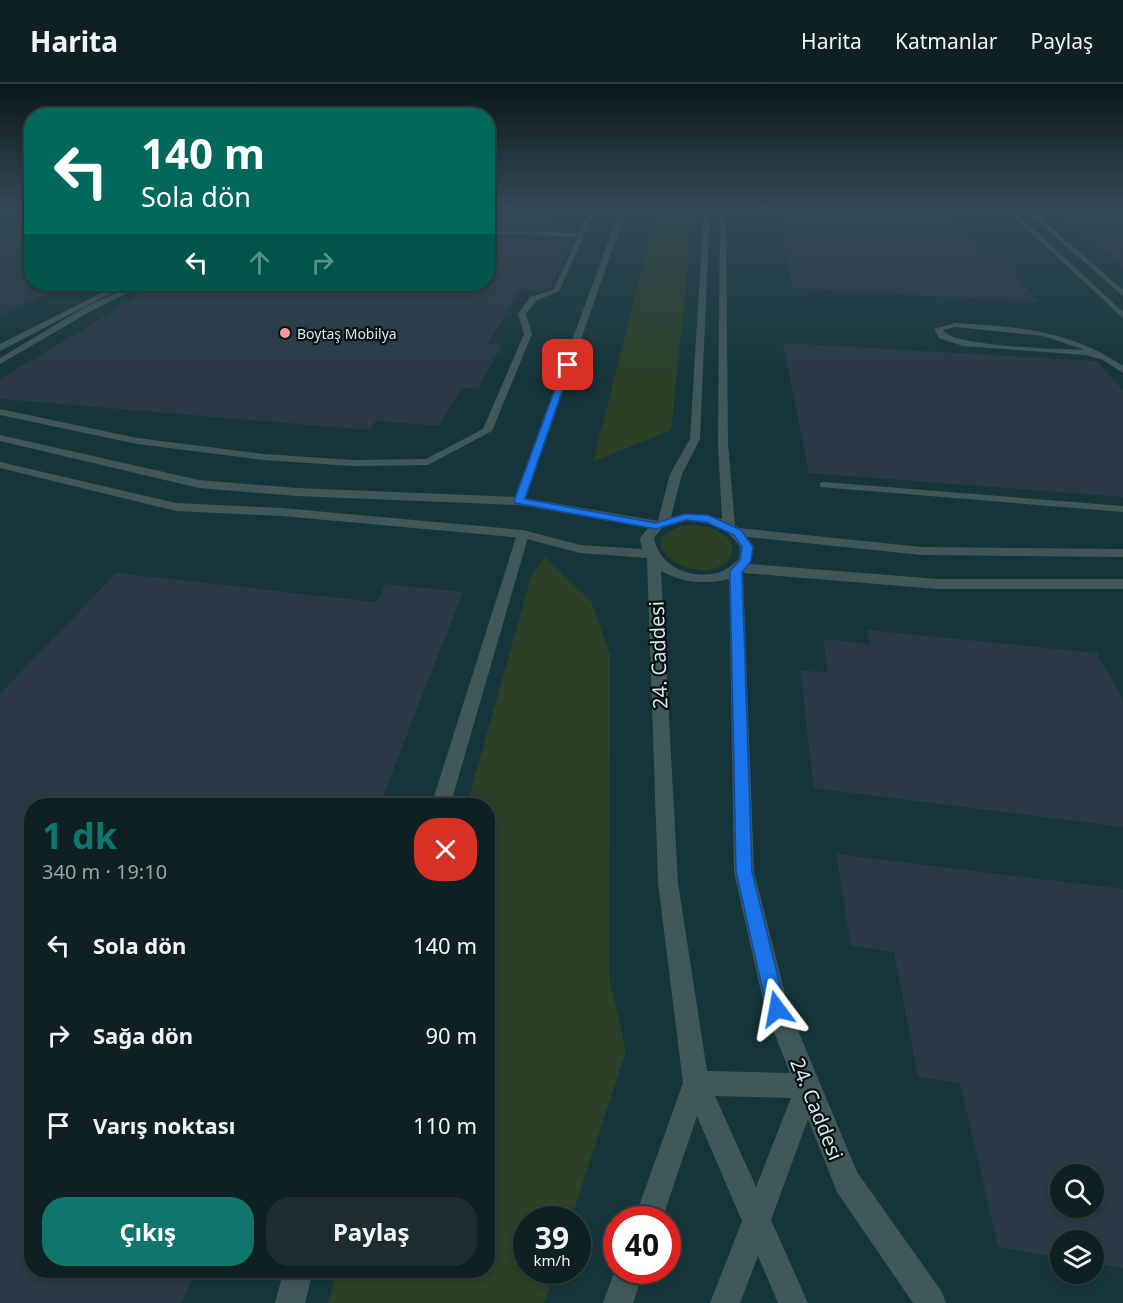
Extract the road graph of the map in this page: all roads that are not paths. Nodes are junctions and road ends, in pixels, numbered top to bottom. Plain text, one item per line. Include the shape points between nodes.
1 (569, 264) edge
2 (604, 264) edge
3 (704, 264) edge
4 (723, 264) edge
5 (1067, 264) edge
6 (1089, 264) edge
7 (110, 291) edge
8 (127, 291) edge
9 (1123, 294) edge
10 (1123, 316) edge
11 (0, 348) edge
12 (1108, 359) junction
13 (0, 361) edge
14 (1123, 370) edge
15 (0, 412) edge
16 (0, 438) edge
17 (0, 465) edge
18 (824, 485) dead end
19 (519, 501) junction
20 (1123, 509) edge
21 (660, 524) junction
22 (733, 529) junction
23 (522, 534) junction
24 (1123, 553) edge
25 (651, 557) junction
26 (738, 569) junction
27 (1123, 584) edge
28 (442, 798) edge
29 (696, 1083) junction
30 (808, 1086) junction
31 (653, 1206) edge
32 (757, 1224) junction
33 (297, 1278) edge
34 (625, 1284) edge
35 (290, 1303) edge
36 (618, 1303) edge
37 (725, 1303) edge
38 (793, 1303) edge
39 (932, 1303) edge

1 - 15 lane via 556,291 533,299 522,314 528,334 487,431 428,462 353,463 263,457 137,441
2 - 19 street
3 - 21 street via 695,439 676,474
4 - 22 street via 723,443
5 - 10 street
6 - 9 street
7 - 11 street
8 - 13 lane
12 - 12 lane via 1086,353 963,344 942,336 938,329 955,326 1060,336
12 - 14 lane
16 - 19 street via 199,484
17 - 23 street via 176,507 282,512
18 - 20 lane
19 - 21 street
21 - 22 street via 696,517
21 - 25 street via 647,539
22 - 24 street via 922,551
22 - 26 street via 747,547 746,561
23 - 25 street via 580,549
23 - 28 street
25 - 26 street via 672,573 697,579 722,577
25 - 29 street, 24. Caddesi via 668,883
26 - 27 street via 938,584
26 - 30 street, 24. Caddesi via 744,872 777,1009
29 - 30 street
29 - 31 street
29 - 32 street, 24. Caddesi
30 - 32 street
30 - 39 street, 24. Caddesi via 847,1182
32 - 37 street
32 - 38 street, 24. Caddesi
33 - 35 street
34 - 36 street

